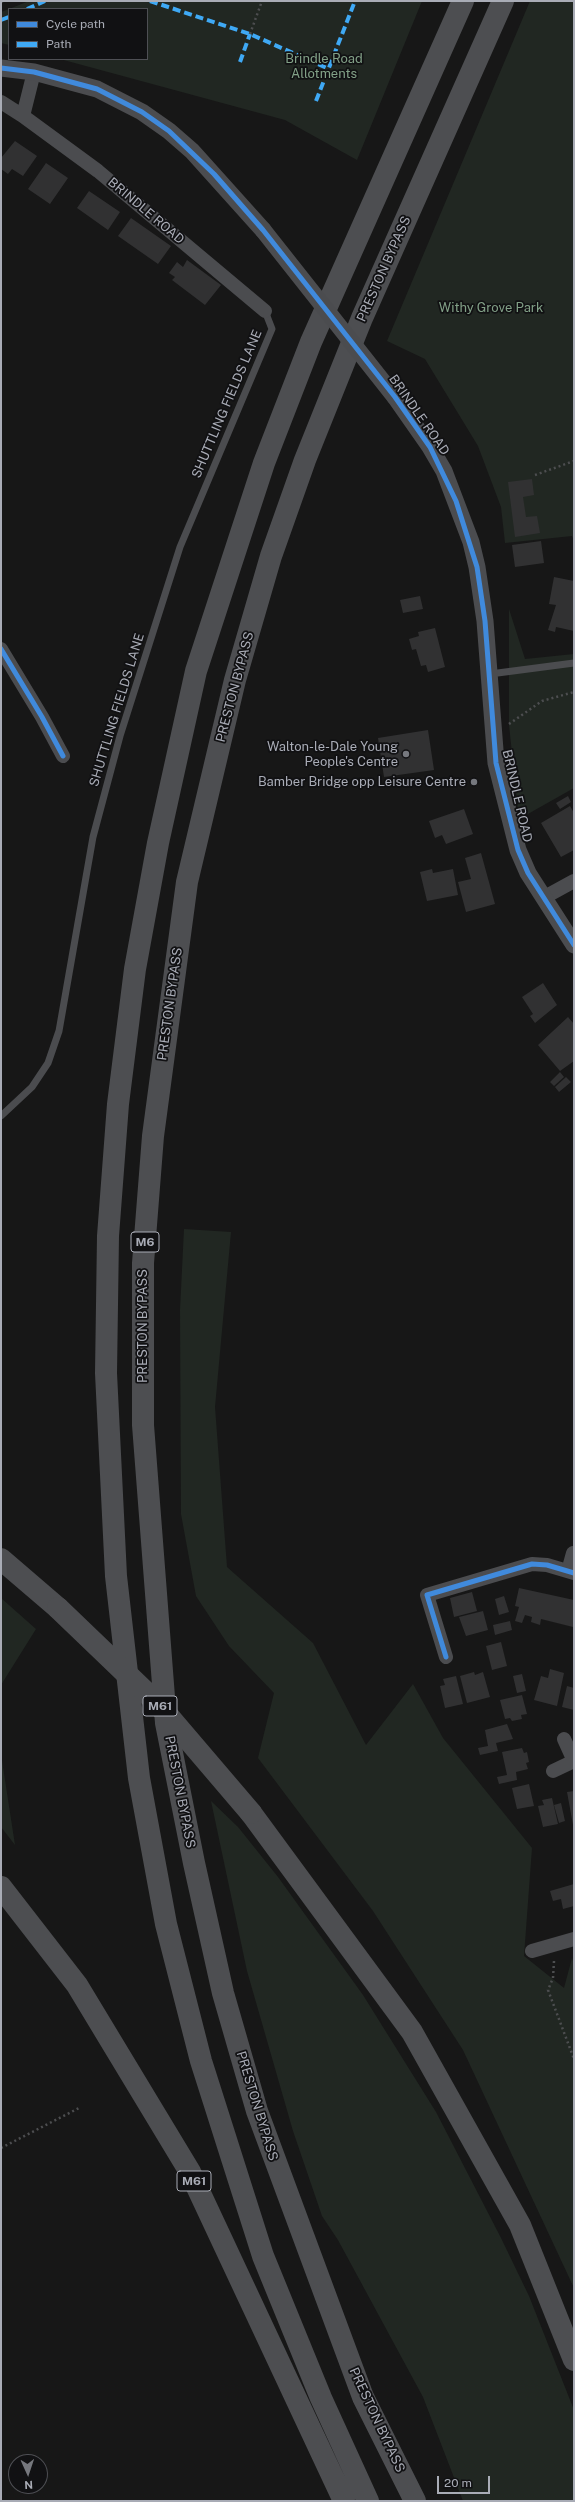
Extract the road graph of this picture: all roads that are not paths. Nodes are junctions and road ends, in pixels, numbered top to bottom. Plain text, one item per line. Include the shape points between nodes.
1 (463, 1) edge
2 (504, 1) edge
3 (1, 68) edge
4 (34, 72) junction
5 (1, 102) edge
6 (23, 116) junction
7 (265, 311) joint
8 (1, 649) edge
9 (574, 663) edge
10 (489, 674) junction
11 (63, 756) dead end
12 (574, 881) edge
13 (543, 898) junction
14 (574, 945) edge
15 (1, 1116) edge
16 (573, 1553) dead end
17 (1, 1559) edge
18 (571, 1572) edge
19 (446, 1657) dead end
20 (564, 1738) dead end
21 (574, 1761) edge
22 (553, 1771) dead end
23 (1, 1887) edge
24 (574, 1939) edge
25 (532, 1951) dead end
26 (574, 2360) edge
27 (344, 2501) edge
28 (368, 2501) edge
29 (415, 2501) edge

1 - 28 highway via 311,342 264,463 196,671 158,843 135,969 118,1104 108,1236 106,1373 116,1576 139,1778 166,1924 201,2061 263,2256 321,2398
2 - 29 highway, PRESTON BYPASS / M6 via 371,297 314,439 271,556 235,680 187,882 153,1136 143,1263 143,1425 166,1723 194,1863 223,1993 257,2111 363,2397
3 - 4 street, BRINDLE ROAD
4 - 6 street
4 - 10 street, BRINDLE ROAD, bridge via 97,89 142,112 169,131 214,174 263,230 395,397 444,471 471,542 481,591
5 - 6 street, BRINDLE ROAD
6 - 7 street, BRINDLE ROAD via 98,171
7 - 15 lane, SHUTTLING FIELDS LANE via 272,329 180,547 120,736 93,837 59,1031 48,1063 32,1087
8 - 11 street
9 - 10 lane
10 - 13 street, BRINDLE ROAD via 496,763 518,850
12 - 13 street
13 - 14 street, BRINDLE ROAD
16 - 18 street
17 - 26 highway, M61, bridge via 58,1608 158,1704 251,1813 412,2032 520,2225
18 - 19 street via 532,1564 427,1595
20 - 21 street
21 - 22 street
23 - 27 highway, M61 via 77,1985 190,2172
24 - 25 street

